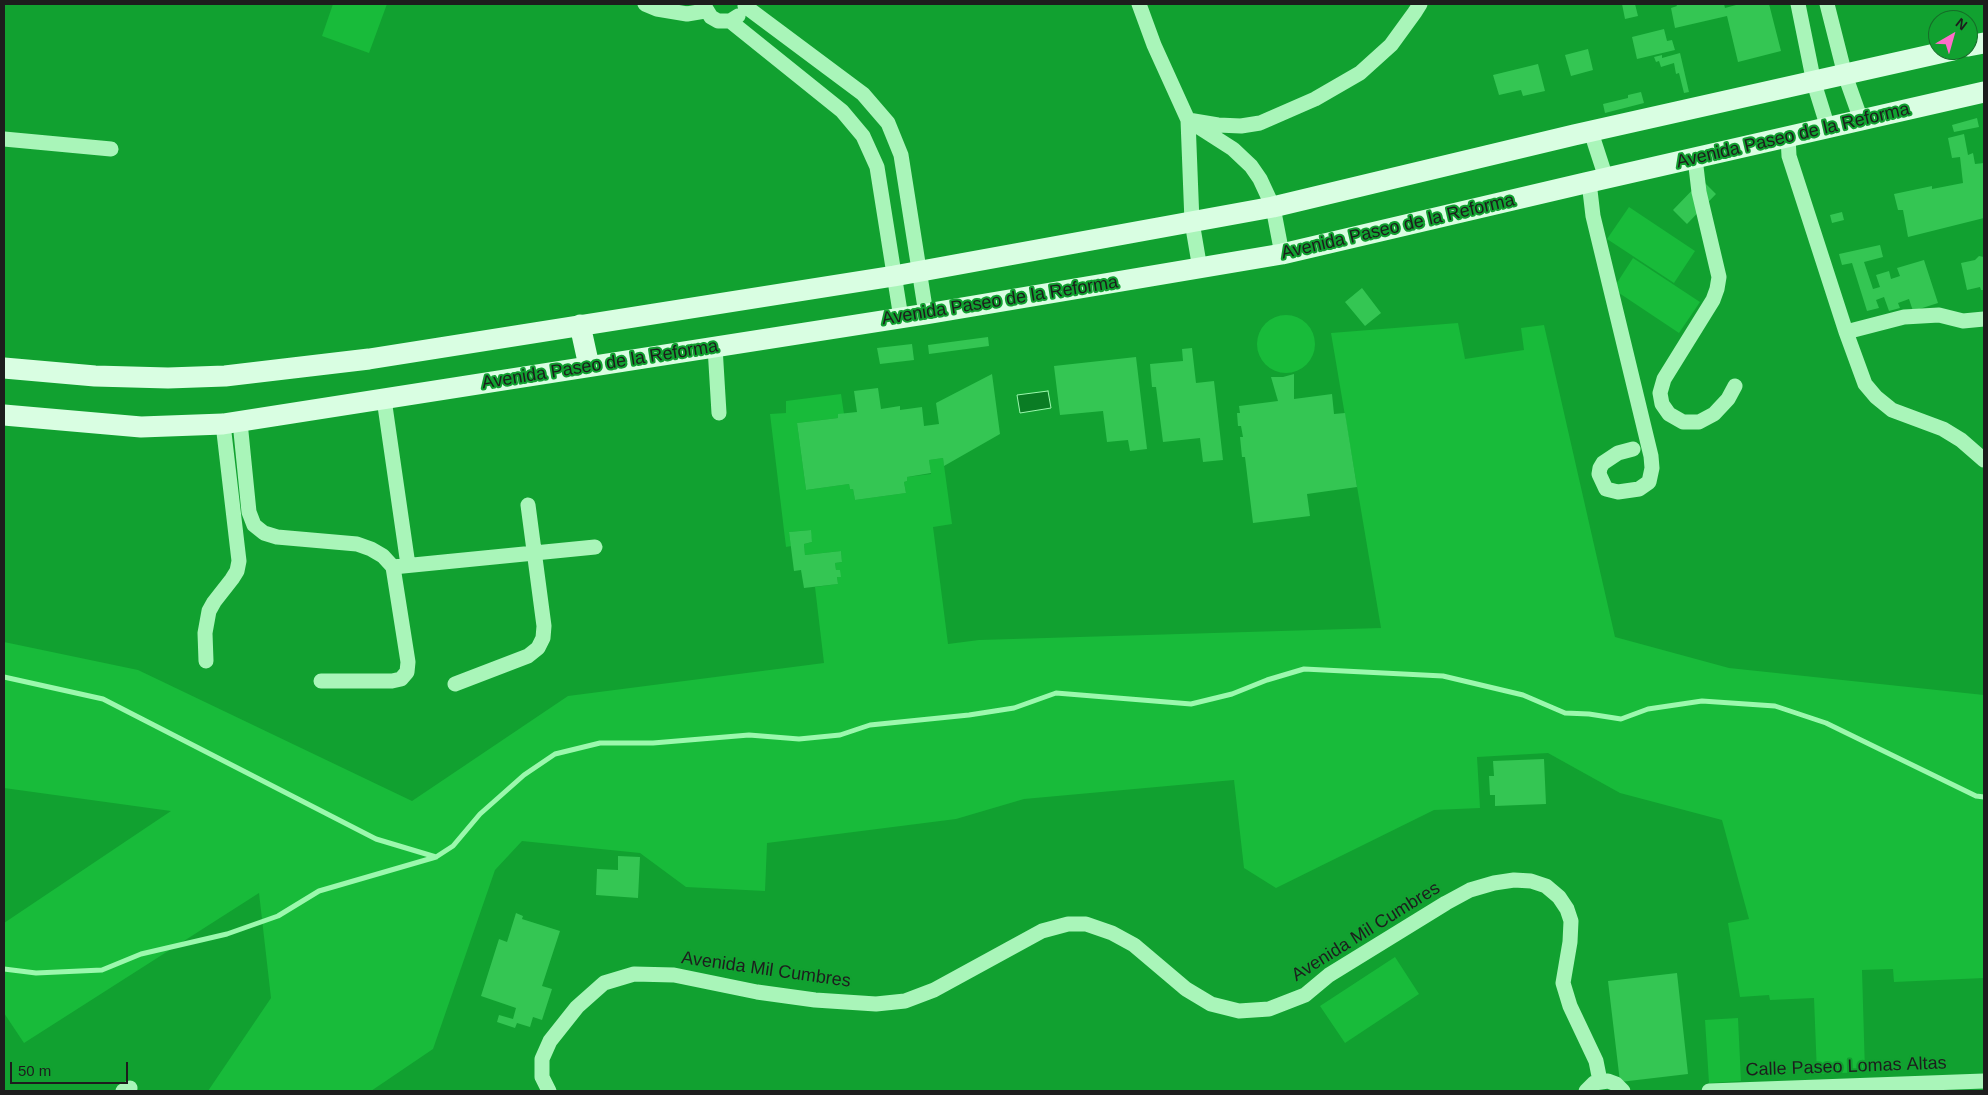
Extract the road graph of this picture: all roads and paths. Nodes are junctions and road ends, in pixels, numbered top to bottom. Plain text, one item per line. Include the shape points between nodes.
1 (644, 4) edge
2 (1139, 4) edge
3 (1420, 4) edge
4 (1798, 4) edge
5 (1827, 4) edge
6 (745, 5) edge
7 (704, 7) edge
8 (730, 21) junction
9 (1928, 56) edge
10 (1845, 75) junction
11 (1814, 82) junction
12 (1984, 92) edge
13 (1188, 120) junction
14 (1861, 120) junction
15 (1828, 128) junction
16 (1591, 132) junction
17 (1788, 137) junction
18 (4, 139) edge
19 (111, 149) dead end
20 (1695, 158) junction
21 (1598, 180) junction
22 (1273, 208) junction
23 (1192, 222) junction
24 (1282, 254) junction
25 (1200, 268) junction
26 (919, 271) junction
27 (894, 276) junction
28 (926, 314) junction
29 (901, 318) junction
30 (1984, 319) edge
31 (580, 325) junction
32 (1846, 332) junction
33 (715, 347) junction
34 (589, 366) junction
35 (4, 368) edge
36 (1735, 386) dead end
37 (384, 399) junction
38 (719, 413) dead end
39 (4, 415) edge
40 (232, 423) junction
41 (1633, 449) dead end
42 (1984, 460) edge
43 (528, 505) dead end
44 (595, 547) dead end
45 (534, 553) junction
46 (408, 566) junction
47 (393, 567) junction
48 (206, 660) dead end
49 (321, 681) dead end
50 (455, 684) dead end
51 (1600, 1081) junction
52 (1984, 1081) edge
53 (549, 1091) edge
54 (1586, 1091) edge
55 (1623, 1091) edge
56 (1708, 1091) edge

1 - 7 street via 687,14
2 - 13 street via 1164,70
3 - 13 street via 1385,51 1360,73 1315,99 1260,123 1241,126
4 - 11 street
5 - 10 street
6 - 8 street
6 - 26 street via 863,94 888,124 901,156
7 - 8 street via 718,21
8 - 27 street via 842,111 863,136 877,167
9 - 10 main road
10 - 11 main road
10 - 14 street
11 - 15 street
11 - 16 main road
12 - 14 main road, Avenida Paseo de la Reforma
13 - 22 street via 1242,158 1260,179
13 - 23 street
14 - 15 main road, Avenida Paseo de la Reforma
15 - 17 main road, Avenida Paseo de la Reforma
16 - 21 street
16 - 22 main road
17 - 20 main road, Avenida Paseo de la Reforma
17 - 32 street via 1790,156
18 - 19 street
20 - 21 main road, Avenida Paseo de la Reforma
20 - 36 street via 1699,192 1719,277 1713,300 1664,380 1660,393 1662,404 1669,414 1683,422 1699,422 1714,414
21 - 24 main road, Avenida Paseo de la Reforma
21 - 41 street via 1593,216 1652,468 1649,482 1638,490 1606,490 1599,474 1603,463
22 - 23 main road
22 - 24 street
23 - 25 street
23 - 26 main road
24 - 25 main road, Avenida Paseo de la Reforma
25 - 28 main road, Avenida Paseo de la Reforma
26 - 27 main road
26 - 28 street
27 - 29 street
27 - 31 main road
28 - 29 main road, Avenida Paseo de la Reforma
29 - 33 main road, Avenida Paseo de la Reforma
30 - 32 street via 1962,321 1939,315 1904,317
31 - 34 main road
31 - 35 main road via 369,359 225,376 168,378
32 - 42 street via 1865,384 1876,397 1892,410 1944,429
33 - 34 main road, Avenida Paseo de la Reforma
33 - 38 street
34 - 37 main road, Avenida Paseo de la Reforma
37 - 40 main road, Avenida Paseo de la Reforma
37 - 46 street
39 - 40 main road, Avenida Paseo de la Reforma via 141,426
40 - 47 street via 249,512 254,524 264,533 357,544 371,548
40 - 48 street via 239,561 232,579 209,611 205,633
43 - 45 street
44 - 45 street
45 - 46 street
45 - 50 street via 544,626 538,648 528,656
46 - 47 street
47 - 49 street via 407,672 401,679 392,681
51 - 53 street, Avenida Mil Cumbres via 1596,1061 1570,1006 1563,983 1570,942 1571,921 1567,909 1546,886 1514,880 1470,890 1329,974 1305,995 1269,1009 1239,1011 1211,1004 1186,989 1134,945 1086,924 1068,924 1042,931 934,990 905,1001 876,1004 815,1000 674,975 634,974 604,983 577,1007 550,1041 542,1059 542,1077
51 - 54 street
51 - 55 street via 1608,1080
52 - 56 street, Calle Paseo Lomas Altas

